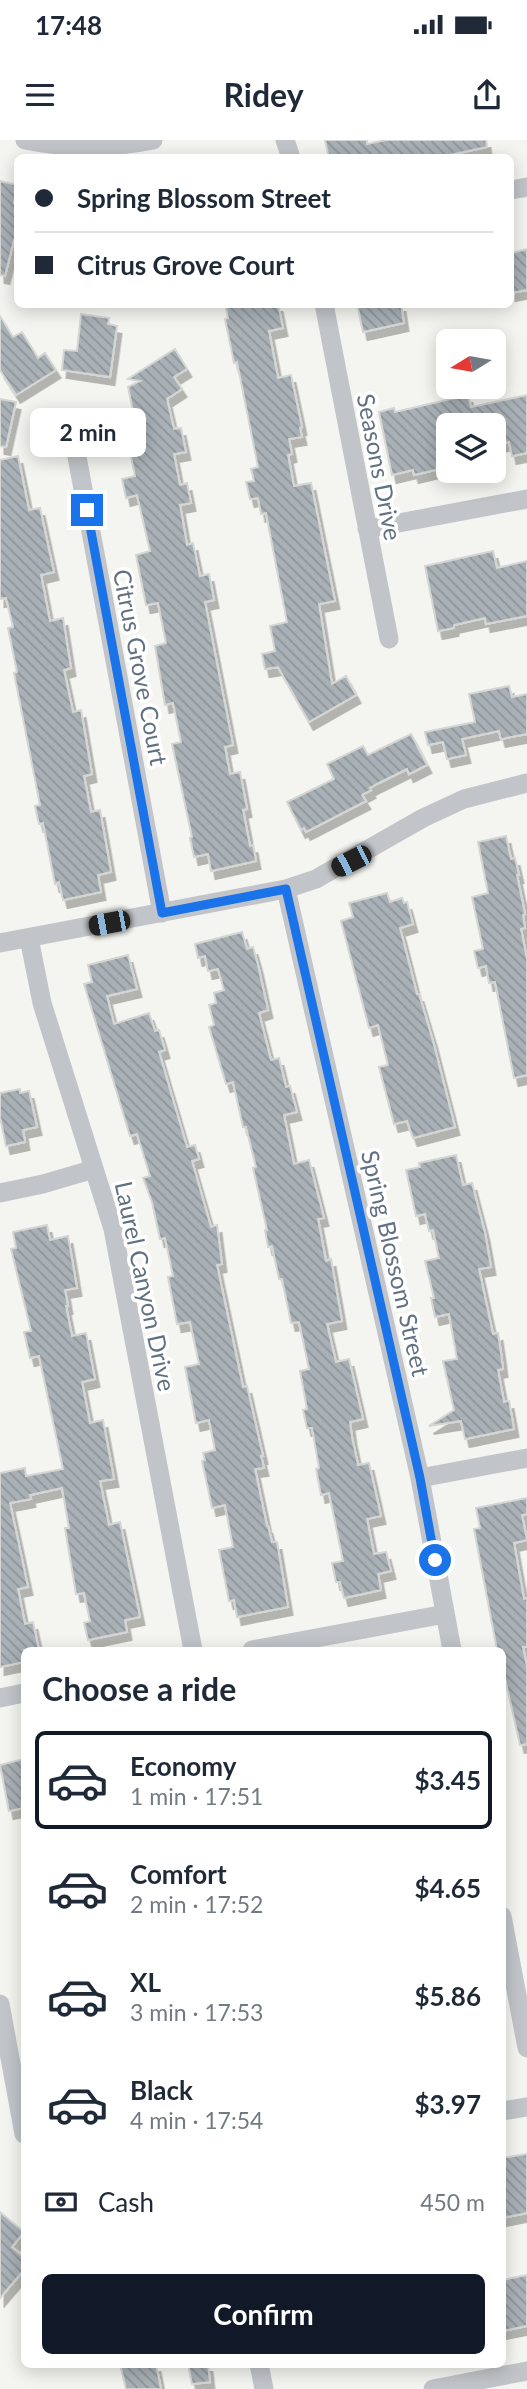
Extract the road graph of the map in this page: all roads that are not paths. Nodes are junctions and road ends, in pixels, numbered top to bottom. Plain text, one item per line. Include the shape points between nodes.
1 (24, 140) edge
2 (153, 140) edge
3 (325, 308) edge
4 (72, 430) dead end
5 (527, 499) edge
6 (367, 529) junction
7 (389, 639) dead end
8 (527, 783) edge
9 (286, 889) junction
10 (162, 913) junction
11 (29, 938) junction
12 (0, 943) edge
13 (94, 1169) junction
14 (0, 1192) edge
15 (527, 1458) edge
16 (420, 1478) junction
17 (445, 1614) junction
18 (192, 1647) edge
19 (268, 1647) edge
20 (451, 1647) edge
21 (21, 1694) edge
22 (0, 1698) edge
23 (506, 1937) edge
24 (0, 2004) edge
25 (527, 2048) edge
26 (527, 2106) edge
27 (506, 2110) edge
28 (21, 2118) edge
29 (260, 2368) edge
30 (527, 2371) edge
31 (264, 2389) edge
32 (433, 2389) edge

1 - 2 street via 90,148
3 - 6 street, Seasons Drive
4 - 10 street, Citrus Grove Court
5 - 6 street
6 - 7 street, Seasons Drive
8 - 9 street via 464,799 316,879
9 - 10 street
9 - 16 street, Spring Blossom Street
10 - 11 street
11 - 12 street
11 - 13 street, Laurel Canyon Drive via 42,1003
13 - 14 street
13 - 18 street, Laurel Canyon Drive via 119,1258
15 - 16 street
16 - 17 street, Spring Blossom Street
17 - 19 street
17 - 20 street, Spring Blossom Street
21 - 22 street
23 - 25 street
24 - 28 street
26 - 27 street
29 - 31 street
30 - 32 street

